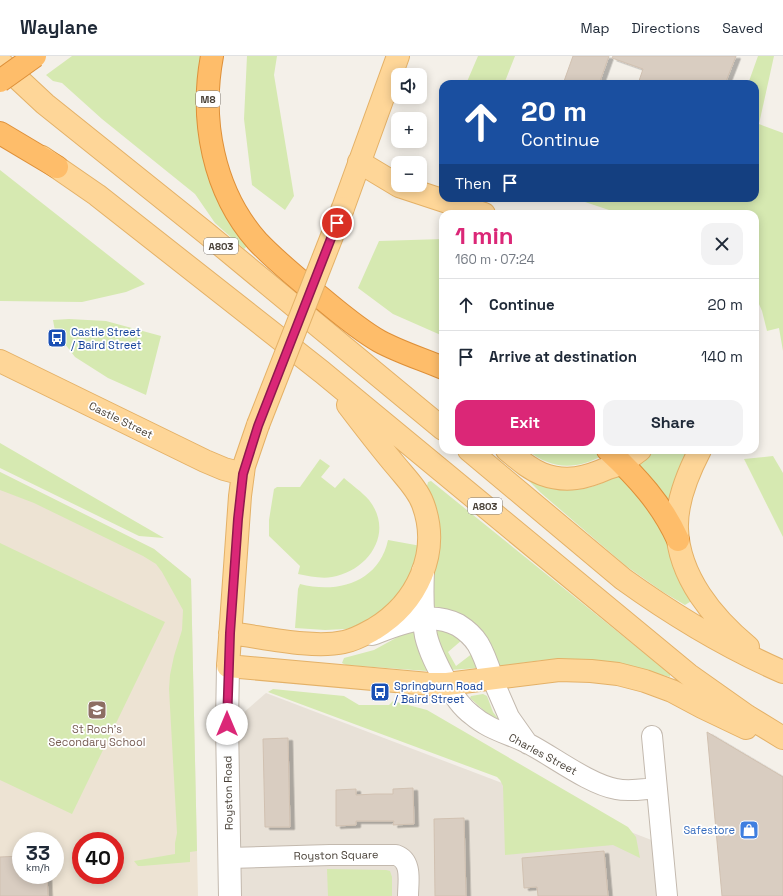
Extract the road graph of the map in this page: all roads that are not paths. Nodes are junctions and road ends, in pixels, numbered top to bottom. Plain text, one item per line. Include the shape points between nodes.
1 (35, 56) edge
2 (212, 56) edge
3 (398, 56) edge
4 (0, 62) edge
5 (0, 81) edge
6 (0, 127) edge
7 (0, 133) edge
8 (359, 162) junction
9 (57, 167) junction
10 (439, 199) edge
11 (448, 202) edge
12 (472, 210) edge
13 (0, 361) edge
14 (439, 366) edge
15 (322, 372) junction
16 (387, 382) junction
17 (439, 407) edge
18 (439, 426) edge
19 (473, 454) edge
20 (512, 454) edge
21 (626, 454) edge
22 (698, 454) edge
23 (615, 457) edge
24 (243, 474) junction
25 (678, 540) junction
26 (423, 571) junction
27 (424, 618) junction
28 (230, 633) junction
29 (354, 640) junction
30 (228, 666) junction
31 (783, 672) edge
32 (492, 678) junction
33 (447, 684) junction
34 (652, 736) dead end
35 (783, 738) edge
36 (528, 744) junction
37 (783, 745) edge
38 (656, 788) junction
39 (229, 858) junction
40 (230, 896) edge
41 (408, 896) edge
42 (667, 896) edge

1 - 5 highway, bridge
2 - 14 highway, M8 via 207,106 211,141 218,172 249,230 284,267 361,329 380,341
3 - 8 main road
4 - 16 main road, A803 via 46,104
6 - 9 main road, A803
7 - 9 highway
8 - 10 main road via 399,186
8 - 24 main road, bridge via 258,426
9 - 15 main road, A803 via 97,195
11 - 12 main road
13 - 24 main road, Castle Street via 205,461
15 - 26 main road via 412,485 423,503 429,543
15 - 35 main road, A803 via 689,675
16 - 17 main road
16 - 18 main road, A803
19 - 31 main road, A803 via 641,592 722,643
20 - 23 main road via 542,474 569,479 595,474
21 - 23 main road
22 - 25 main road, A803 via 686,480 682,496 678,517
23 - 25 highway via 648,491 663,511
24 - 28 main road
25 - 31 main road, A803 via 691,579 706,606 741,641
26 - 27 street
26 - 29 main road via 418,585 401,607 380,625
27 - 29 street via 407,621
27 - 32 street via 449,621 470,634 482,651
27 - 33 street via 426,637
28 - 29 main road via 317,644
28 - 30 main road
30 - 33 main road via 407,683
30 - 39 street, Royston Road
32 - 33 main road
32 - 36 street via 509,717
32 - 37 main road via 559,670 618,674 672,690
33 - 36 street, Charles Street via 462,706 480,722
34 - 38 street
36 - 38 street, Charles Street via 604,785 629,790
38 - 42 street
39 - 40 street, Royston Road
39 - 41 street, Royston Square via 396,855 407,864

